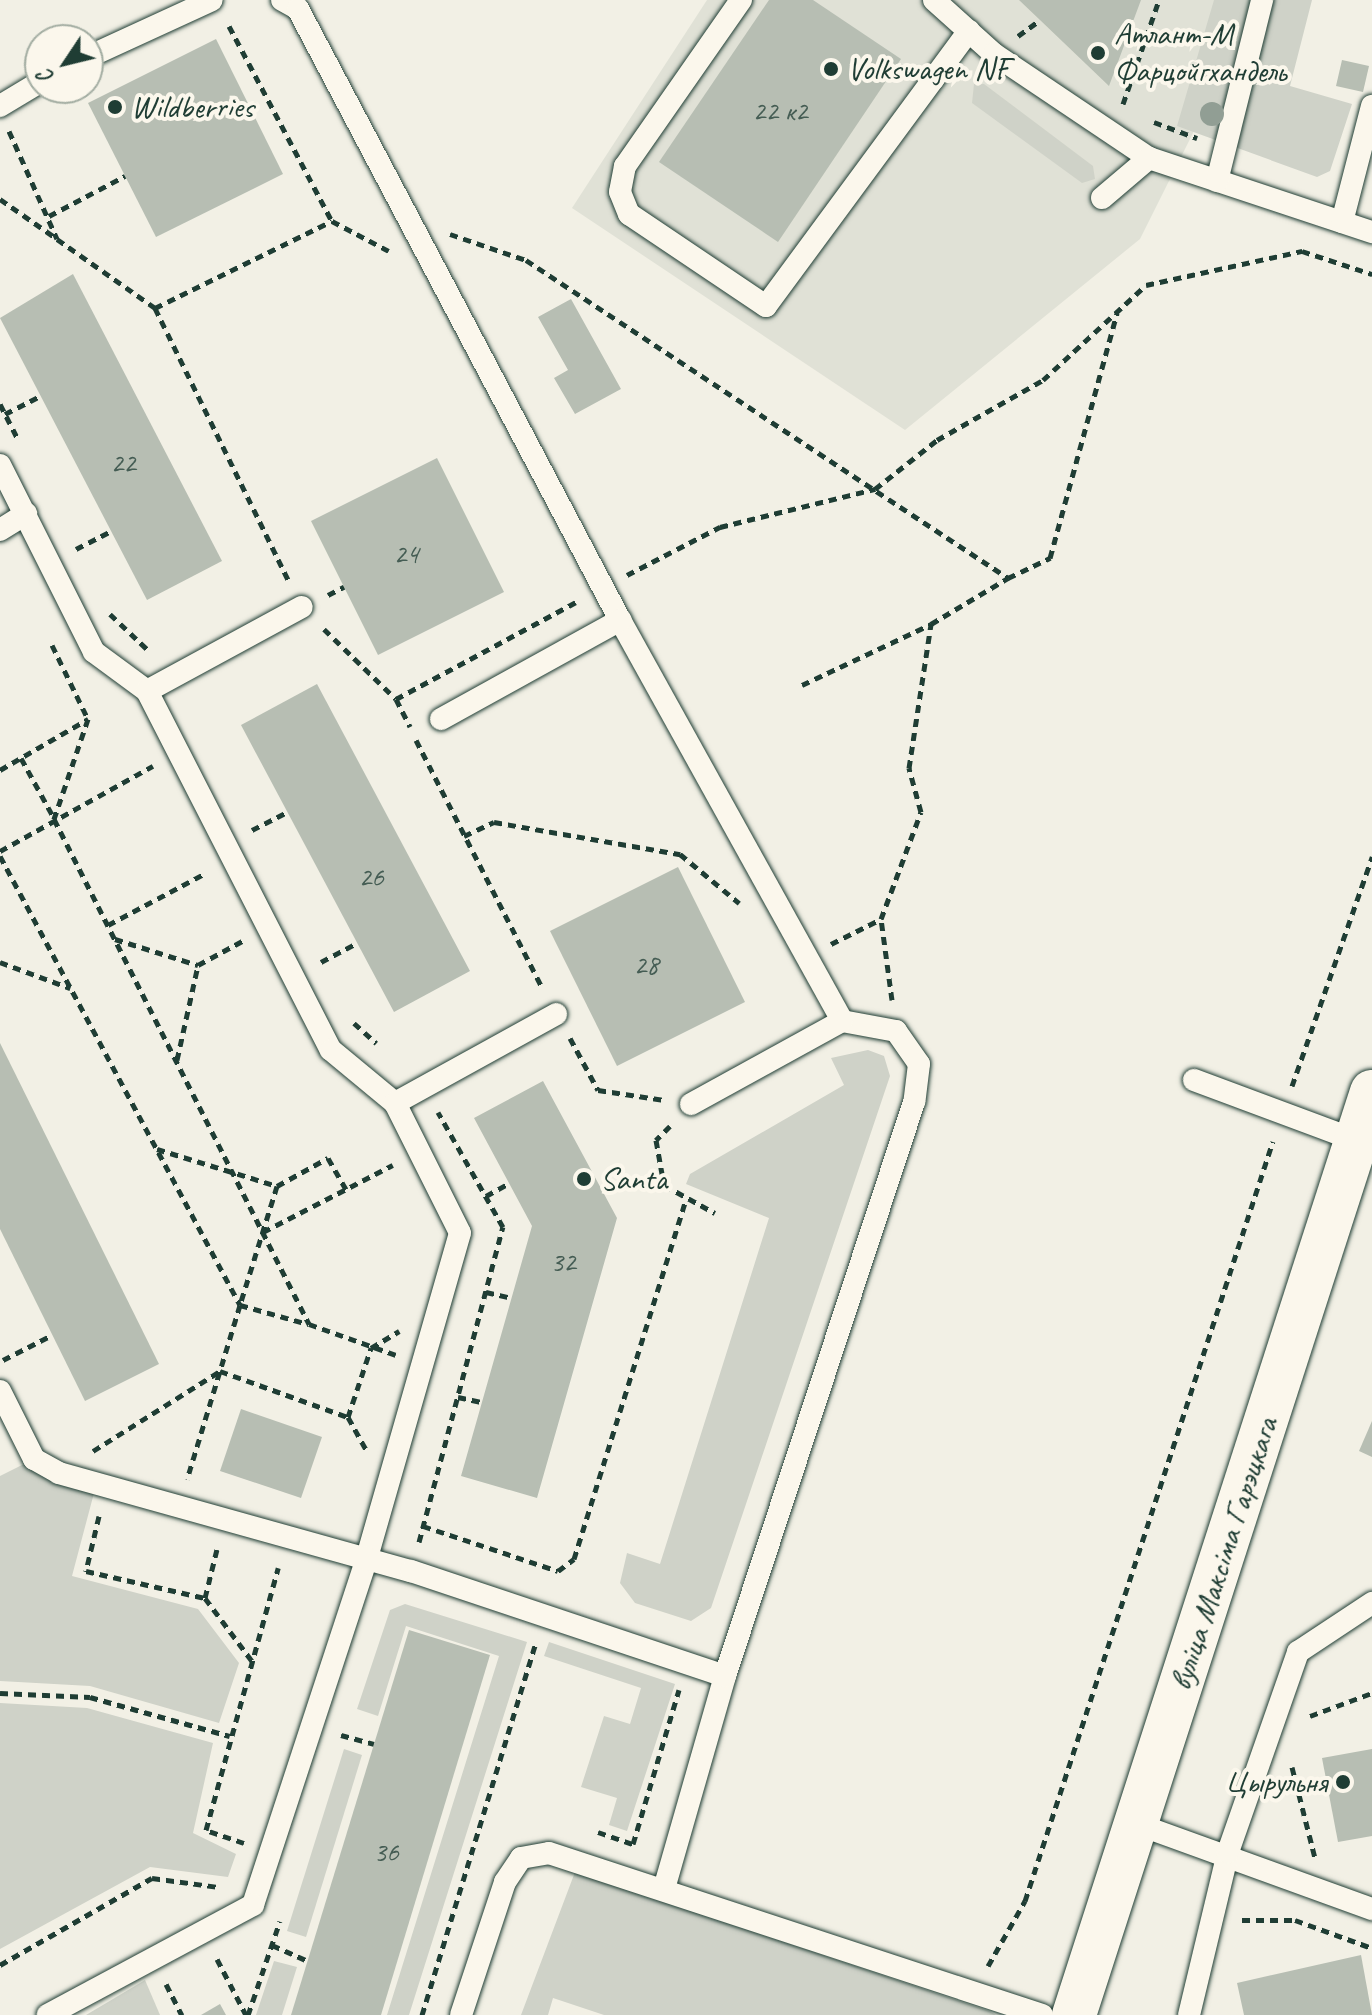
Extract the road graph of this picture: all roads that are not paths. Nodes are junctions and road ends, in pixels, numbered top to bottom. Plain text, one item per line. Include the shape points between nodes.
1 (282, 0) edge
2 (741, 0) edge
3 (934, 0) edge
4 (1262, 0) edge
5 (217, 7) edge
6 (969, 31) junction
7 (104, 51) edge
8 (24, 97) edge
9 (1372, 106) edge
10 (3, 116) edge
11 (1149, 158) junction
12 (1217, 181) junction
13 (1102, 198) dead end
14 (1342, 222) junction
15 (1372, 232) edge
16 (0, 465) edge
17 (26, 514) junction
18 (0, 530) edge
19 (302, 607) road end
20 (620, 620) junction
21 (147, 691) junction
22 (441, 719) dead end
23 (556, 1014) dead end
24 (842, 1021) junction
25 (1194, 1080) dead end
26 (1372, 1092) edge
27 (395, 1103) junction
28 (691, 1104) dead end
29 (1364, 1144) edge
30 (0, 1391) edge
31 (367, 1558) junction
32 (1372, 1603) edge
33 (725, 1676) junction
34 (1137, 1824) junction
35 (1228, 1852) junction
36 (664, 1889) junction
37 (1372, 1909) edge
38 (48, 2015) edge
39 (461, 2015) edge
40 (1042, 2015) edge
41 (1074, 2015) edge
42 (1189, 2015) edge

1 - 20 lane via 298,9
2 - 6 lane via 625,166 620,192 629,214 766,306
3 - 6 lane
4 - 12 lane
5 - 7 lane
6 - 11 lane
8 - 10 lane
9 - 14 lane
11 - 12 lane
11 - 13 lane
12 - 14 lane
14 - 15 lane
16 - 17 lane
17 - 18 lane
17 - 21 lane via 94,652
19 - 21 lane
20 - 22 lane
20 - 24 lane
21 - 27 lane via 331,1050
23 - 27 lane
24 - 28 lane
24 - 33 lane via 896,1031 919,1064 914,1102
25 - 29 lane
26 - 29 main road, вуліца Максіма Гарэцкага
27 - 31 lane via 460,1233
29 - 34 main road, вуліца Максіма Гарэцкага
30 - 31 lane via 34,1459 59,1473
31 - 33 lane
31 - 38 lane via 253,1905 201,1928
32 - 35 lane via 1298,1652
33 - 36 lane
34 - 35 lane
34 - 41 main road, вуліца Максіма Гарэцкага
35 - 37 lane
35 - 42 lane
36 - 39 lane via 549,1853 521,1858 505,1882
36 - 40 lane

